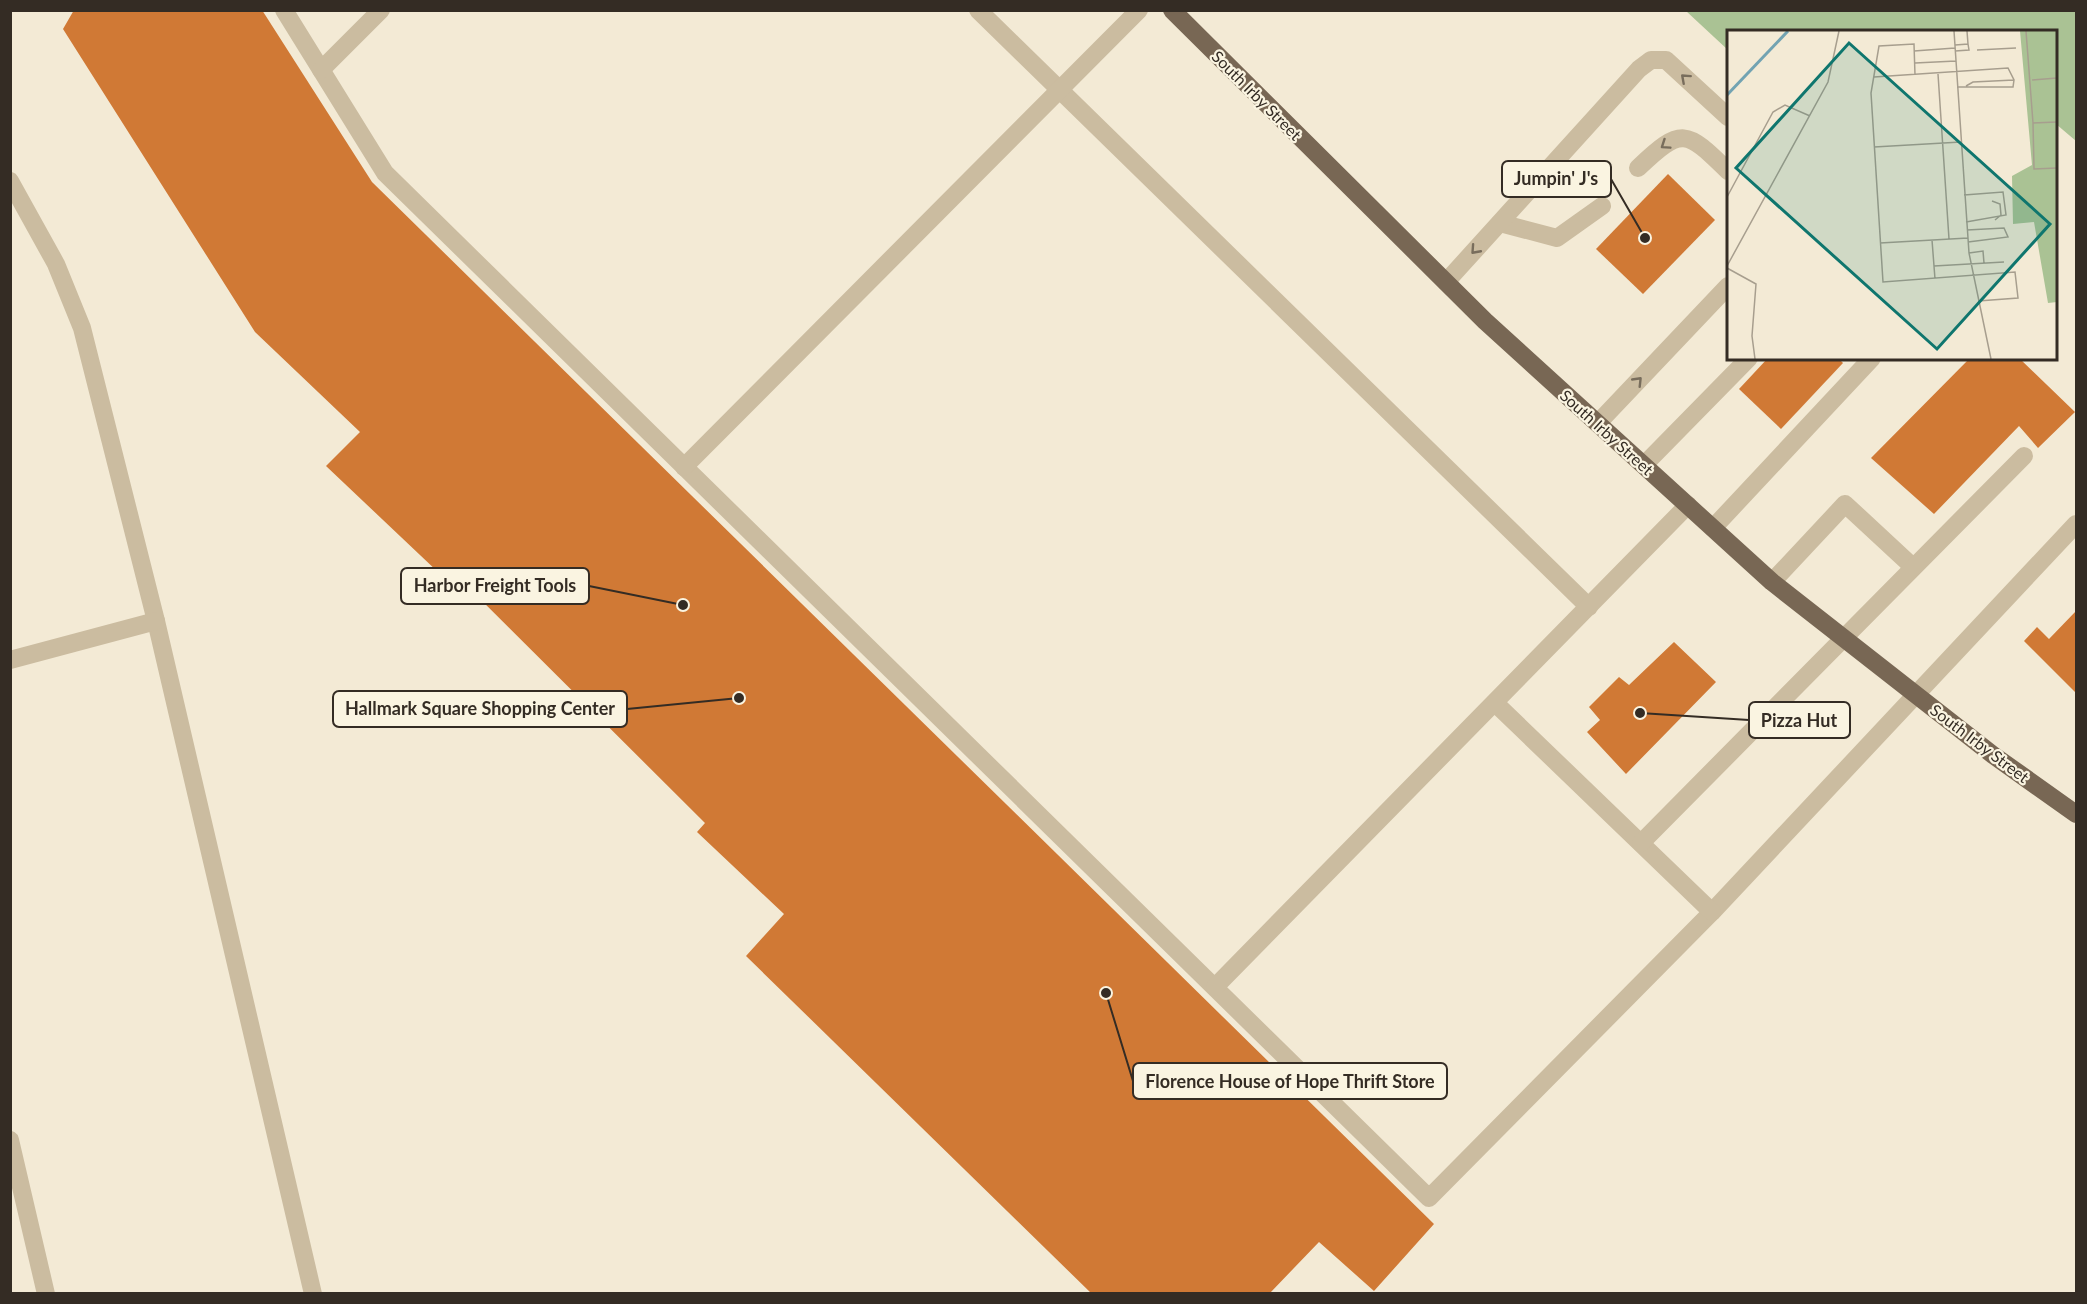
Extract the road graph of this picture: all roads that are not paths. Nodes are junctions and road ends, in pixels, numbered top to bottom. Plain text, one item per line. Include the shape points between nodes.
1 (284, 10) edge
2 (381, 10) edge
3 (978, 10) edge
4 (1139, 10) edge
5 (1172, 10) edge
6 (321, 70) junction
7 (1059, 90) junction
8 (1727, 116) edge
9 (1638, 168) dead end
10 (1727, 170) edge
11 (10, 181) edge
12 (1602, 206) dead end
13 (1500, 223) junction
14 (1446, 282) junction
15 (1727, 287) edge
16 (1747, 360) edge
17 (1870, 360) edge
18 (1598, 423) junction
19 (2024, 456) dead end
20 (1644, 465) junction
21 (684, 467) junction
22 (1688, 505) junction
23 (2076, 524) edge
24 (1713, 528) junction
25 (1913, 567) junction
26 (1772, 582) junction
27 (1589, 607) junction
28 (156, 621) junction
29 (1842, 638) junction
30 (10, 660) edge
31 (1914, 694) junction
32 (1496, 703) junction
33 (2075, 811) edge
34 (1641, 843) junction
35 (1712, 912) junction
36 (1215, 987) junction
37 (10, 1140) edge
38 (46, 1293) edge
39 (313, 1293) edge

1 - 6 lane
2 - 6 lane
3 - 7 lane
4 - 7 lane
5 - 14 main road, South Irby Street
6 - 21 lane via 385,173
7 - 21 lane
7 - 27 lane
8 -> 13 lane via 1666,60 1652,60 1639,69
10 -> 9 lane via 1698,141 1676,138 1663,144
11 - 28 lane via 56,264 82,328
12 - 13 lane via 1557,238
13 -> 14 lane
14 - 18 main road, South Irby Street
18 -> 15 lane
16 - 20 lane
17 - 24 lane
18 - 20 main road, South Irby Street
19 - 25 lane
20 - 22 main road, South Irby Street
21 - 36 lane
22 - 24 main road, South Irby Street
22 - 27 lane
23 - 31 lane
24 - 26 main road, South Irby Street
25 - 26 lane via 1845,504
25 - 29 lane
26 - 29 main road, South Irby Street
27 - 32 lane
28 - 30 lane
28 - 39 lane
29 - 31 main road, South Irby Street
29 - 34 lane
31 - 33 main road, South Irby Street
31 - 35 lane
32 - 34 lane
32 - 36 lane
34 - 35 lane
35 - 36 lane via 1429,1198
37 - 38 lane

